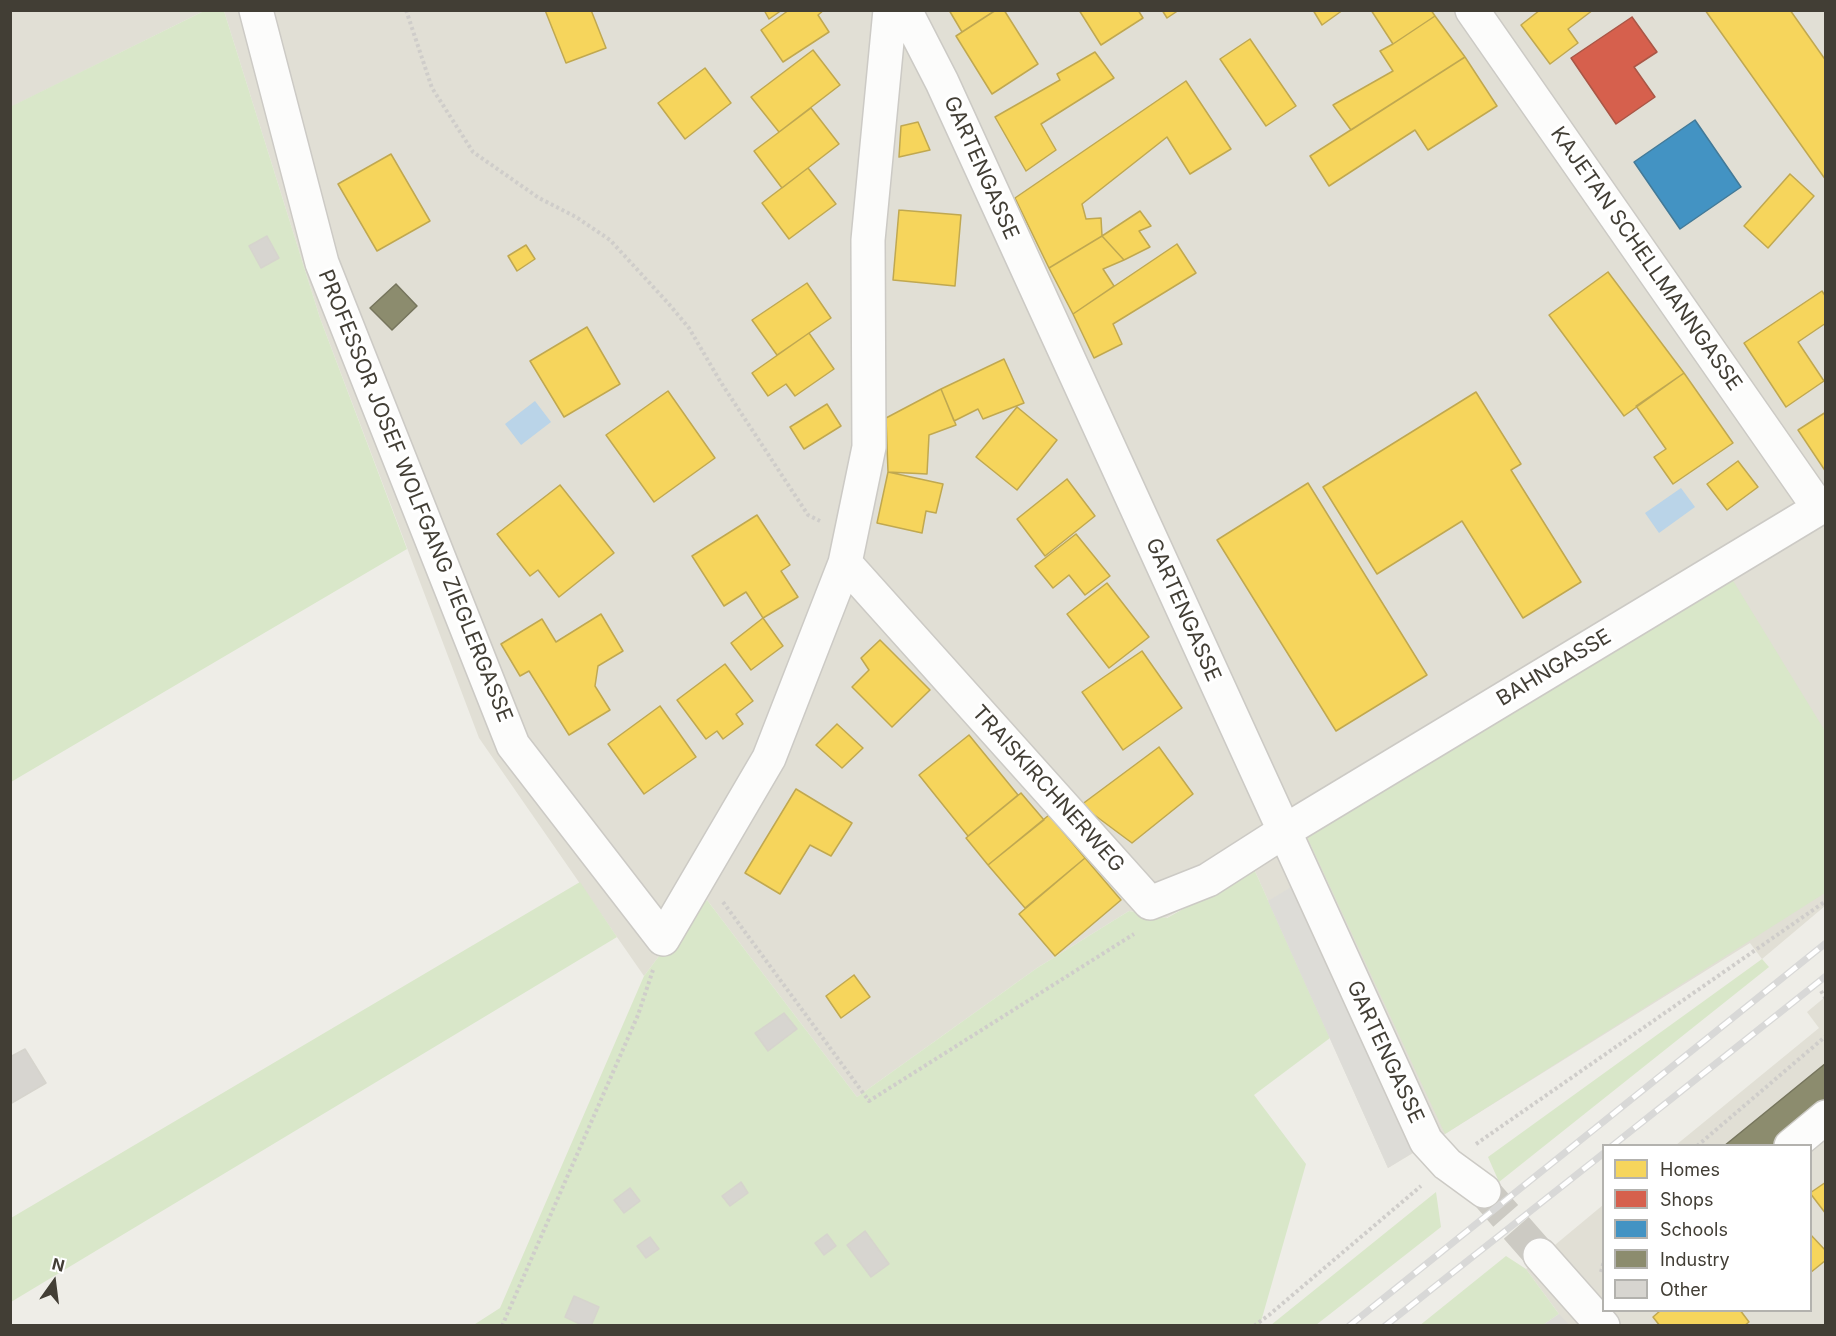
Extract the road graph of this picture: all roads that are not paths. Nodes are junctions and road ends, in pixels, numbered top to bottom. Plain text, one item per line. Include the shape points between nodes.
1 (256, 10) edge
2 (890, 10) edge
3 (904, 10) edge
4 (1472, 10) edge
5 (1822, 506) edge
6 (848, 550) junction
7 (1283, 832) junction
8 (1826, 1118) edge
9 (1794, 1144) edge
10 (1484, 1191) tunnel mouth
11 (1540, 1256) tunnel mouth
12 (1599, 1312) edge

1 - 6 street, PROFESSOR JOSEF WOLFGANG ZIEGLERGASSE via 322,263 513,745 663,939 769,758
2 - 6 street via 868,240 869,447
3 - 7 street, GARTENGASSE via 942,82
4 - 5 street, KAJETAN SCHELLMANNGASSE
5 - 7 street, BAHNGASSE
6 - 7 street, TRAISKIRCHNERWEG via 1150,903 1208,880
7 - 10 street, GARTENGASSE via 1426,1141 1447,1164
8 - 9 street
11 - 12 street

